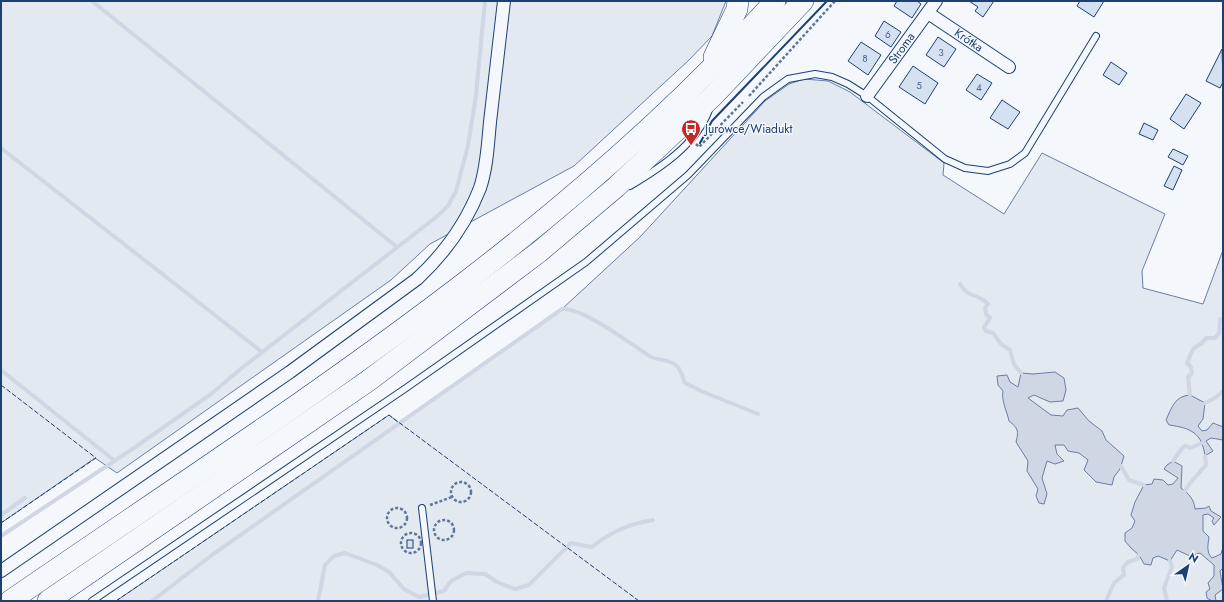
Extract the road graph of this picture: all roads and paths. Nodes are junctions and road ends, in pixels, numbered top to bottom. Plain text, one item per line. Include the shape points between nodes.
1 (504, 1) edge
2 (738, 1) edge
3 (775, 1) edge
4 (803, 1) edge
5 (835, 1) edge
6 (936, 1) edge
7 (928, 13) junction
8 (1096, 36) dead end
9 (1009, 67) dead end
10 (703, 76) junction
11 (867, 96) junction
12 (691, 146) dead end
13 (452, 497) junction
14 (422, 508) joint
15 (387, 520) joint
16 (434, 532) joint
17 (401, 545) joint
18 (1, 571) edge
19 (433, 600) edge
20 (10, 601) edge
21 (48, 601) edge
22 (92, 601) edge

1 - 18 street via 487,154 480,186 461,228 434,264 290,372
2 - 10 highway via 737,9
3 - 10 highway
4 - 21 highway via 714,95 616,187 539,252 368,381
5 - 12 path via 749,97 699,147 694,143
6 - 7 street, Stroma
7 - 9 street, Krótka
7 - 11 street, Stroma
8 - 11 lane via 1025,153 1010,164 988,171 965,168 946,158
10 - 20 highway via 567,202 429,311
11 - 22 lane via 832,76 815,74 788,79 772,89 688,175 586,262 406,388
13 - 13 path via 452,487 457,483 464,482 471,488 470,498 464,502 457,502
13 - 14 path
14 - 19 lane
15 - 15 path via 388,513 393,508 400,508 407,514 407,520 401,527 390,526
16 - 16 path via 435,525 443,520 449,522 454,530 450,538 444,540 437,538
17 - 17 path via 404,535 410,533 419,536 421,542 417,551 411,553 404,551

